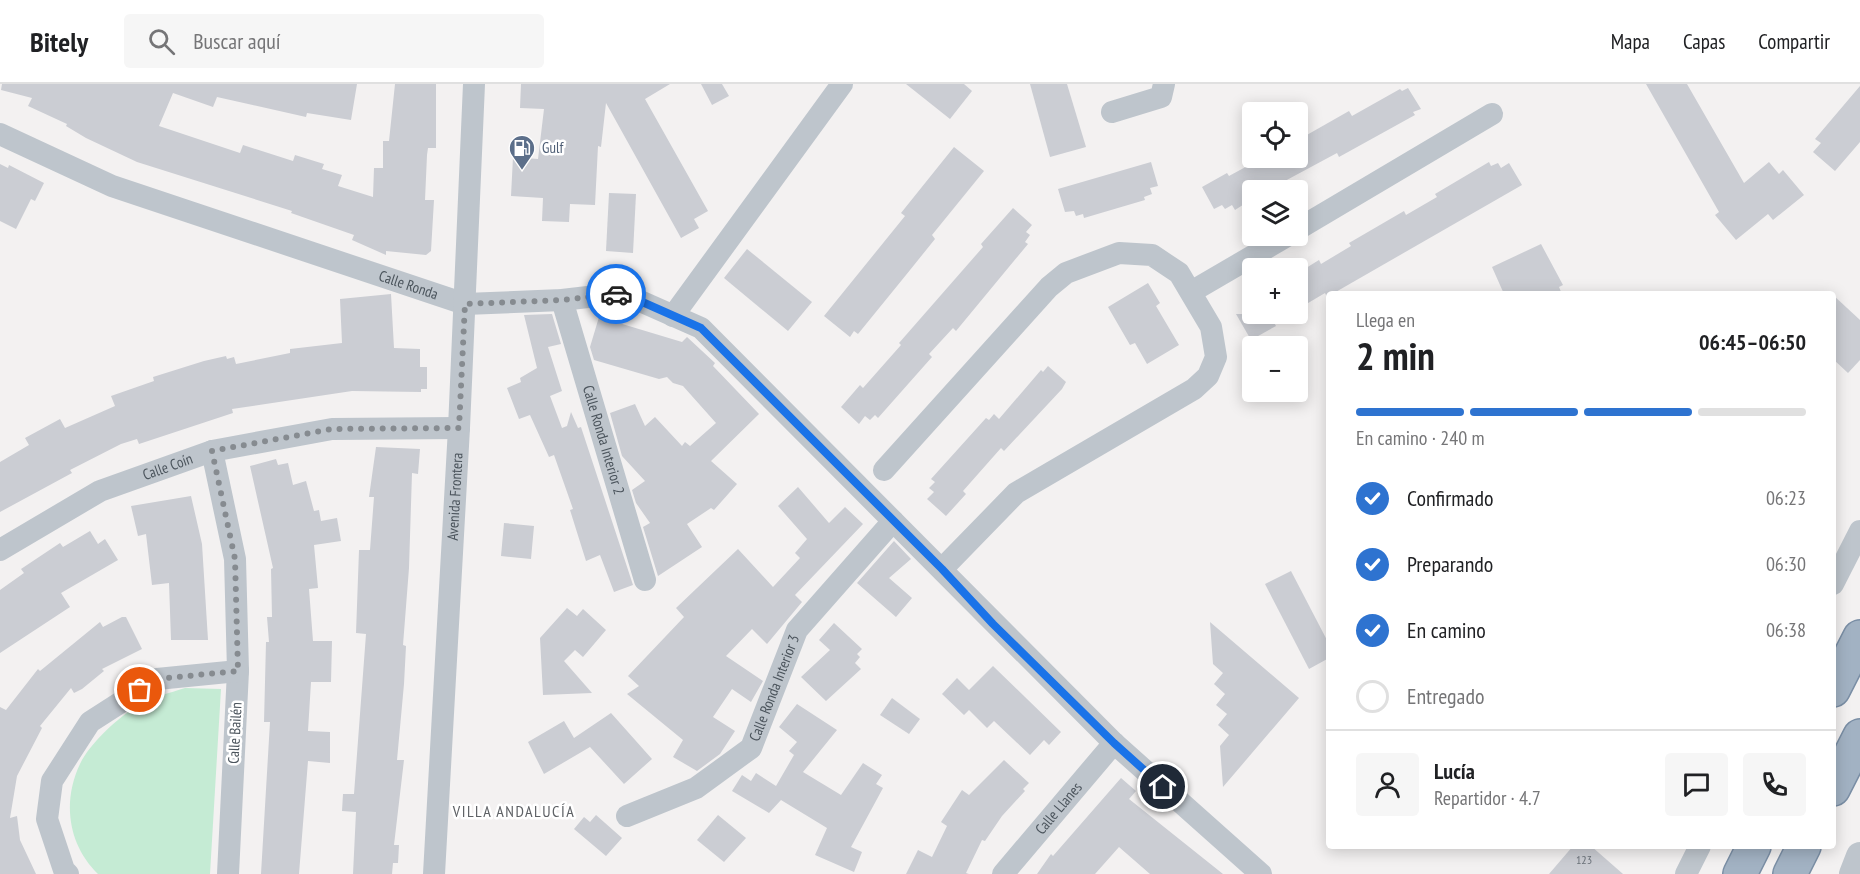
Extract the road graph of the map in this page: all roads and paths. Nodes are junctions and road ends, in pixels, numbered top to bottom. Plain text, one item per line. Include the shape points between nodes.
1 (474, 84) edge
2 (842, 84) edge
3 (1164, 84) edge
4 (1112, 112) dead end
5 (1492, 114) dead end
6 (0, 134) edge
7 (1308, 223) edge
8 (1270, 246) edge
9 (1191, 292) junction
10 (562, 300) junction
11 (465, 304) junction
12 (673, 316) junction
13 (459, 428) junction
14 (212, 451) junction
15 (884, 470) dead end
16 (894, 521) junction
17 (1860, 531) edge
18 (0, 550) edge
19 (942, 569) junction
20 (1836, 578) edge
21 (645, 580) dead end
22 (1860, 637) edge
23 (238, 671) junction
24 (1836, 684) edge
25 (1860, 736) edge
26 (1114, 743) junction
27 (1836, 783) edge
28 (627, 816) dead end
29 (1698, 849) edge
30 (1752, 849) edge
31 (1802, 849) edge
32 (1860, 855) edge
33 (69, 874) edge
34 (228, 874) edge
35 (434, 874) edge
36 (1003, 874) edge
37 (1261, 874) edge
38 (1686, 874) edge
39 (1740, 874) edge
40 (1790, 874) edge
41 (1853, 874) edge

1 - 11 street, Avenida Frontera
2 - 12 street
3 - 4 street via 1161,97
5 - 7 street
6 - 11 street, Calle Ronda via 112,186
8 - 9 street
9 - 15 street via 1179,273 1152,255 1119,253 1066,273
9 - 19 street via 1211,327 1216,357 1208,376 1194,389 1016,493
10 - 11 street, Calle Ronda
10 - 12 street, Calle Ronda via 622,293
10 - 21 street, Calle Ronda Interior 2
11 - 13 street, Avenida Frontera
12 - 16 street, Calle Ronda via 701,328
13 - 14 street, Calle Coín via 332,429
13 - 35 street, Avenida Frontera
14 - 18 street, Calle Coín via 100,491
14 - 23 street, Calle Bailén via 235,559
16 - 19 street, Calle Ronda
16 - 28 street, Calle Ronda Interior 3 via 797,630 752,747 696,788
17 - 20 street
19 - 26 street, Calle Ronda
22 - 24 highway
23 - 33 street via 157,679 90,722 52,781 47,819 64,870
23 - 34 street, Calle Bailén
25 - 27 highway
26 - 36 street, Calle Llanes
26 - 37 street, Calle Ronda
29 - 38 street
30 - 39 highway
31 - 40 highway
32 - 41 street

